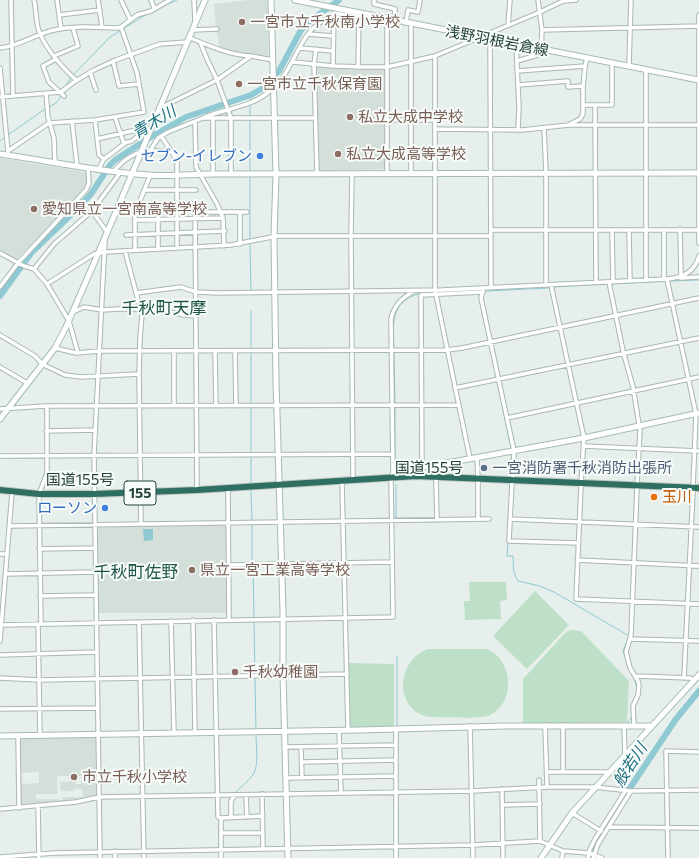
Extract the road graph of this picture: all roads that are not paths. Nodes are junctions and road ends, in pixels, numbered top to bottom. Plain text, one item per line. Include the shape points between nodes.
1 (11, 0) edge
2 (34, 0) edge
3 (57, 0) edge
4 (98, 0) edge
5 (121, 0) edge
6 (151, 0) edge
7 (170, 0) edge
8 (194, 0) edge
9 (205, 0) edge
10 (271, 0) edge
11 (295, 0) edge
12 (374, 0) edge
13 (420, 0) edge
14 (510, 0) edge
15 (538, 0) edge
16 (568, 0) edge
17 (576, 0) edge
18 (631, 0) edge
19 (154, 8) junction
20 (100, 10) junction
21 (540, 12) junction
22 (334, 13) junction
23 (59, 15) junction
24 (364, 15) junction
25 (699, 15) edge
26 (130, 19) junction
27 (386, 19) junction
28 (394, 20) junction
29 (196, 23) junction
30 (409, 24) junction
31 (508, 25) junction
32 (699, 26) edge
33 (102, 27) junction
34 (121, 27) junction
35 (630, 27) junction
36 (73, 28) junction
37 (61, 29) junction
38 (217, 29) dead end
39 (193, 30) junction
40 (542, 30) junction
41 (308, 34) junction
42 (41, 35) junction
43 (333, 36) junction
44 (480, 37) junction
45 (490, 39) junction
46 (189, 40) junction
47 (200, 42) junction
48 (516, 44) junction
49 (12, 46) junction
50 (0, 48) edge
51 (300, 48) junction
52 (316, 49) junction
53 (542, 49) junction
54 (333, 51) junction
55 (131, 54) junction
56 (252, 56) junction
57 (435, 56) junction
58 (55, 57) junction
59 (587, 58) junction
60 (273, 60) junction
61 (113, 61) junction
62 (517, 61) junction
63 (293, 62) junction
64 (411, 62) junction
65 (612, 63) junction
66 (314, 64) junction
67 (333, 66) junction
68 (585, 66) junction
69 (629, 66) junction
70 (358, 67) junction
71 (387, 67) junction
72 (0, 68) edge
73 (646, 70) junction
74 (90, 72) junction
75 (517, 72) junction
76 (76, 80) junction
77 (218, 80) junction
78 (699, 80) edge
79 (139, 84) junction
80 (518, 85) junction
81 (583, 86) junction
82 (274, 87) junction
83 (96, 90) dead end
84 (61, 92) junction
85 (46, 93) junction
86 (14, 96) junction
87 (64, 96) dead end
88 (1, 97) edge
89 (583, 105) junction
90 (595, 105) junction
91 (159, 108) junction
92 (228, 110) junction
93 (115, 117) junction
94 (202, 118) junction
95 (213, 118) junction
96 (231, 118) junction
97 (274, 118) junction
98 (315, 118) junction
99 (95, 120) junction
100 (387, 120) junction
101 (411, 120) junction
102 (435, 120) junction
103 (72, 121) junction
104 (195, 122) junction
105 (49, 123) junction
106 (569, 125) junction
107 (595, 125) junction
108 (646, 125) junction
109 (698, 125) edge
110 (544, 128) junction
111 (148, 129) junction
112 (435, 129) junction
113 (490, 129) junction
114 (518, 129) junction
115 (121, 134) junction
116 (161, 136) junction
117 (97, 139) junction
118 (155, 142) junction
119 (165, 142) junction
120 (124, 143) junction
121 (143, 150) junction
122 (150, 151) junction
123 (171, 151) junction
124 (8, 153) junction
125 (0, 154) edge
126 (104, 159) junction
127 (56, 163) junction
128 (77, 166) junction
129 (88, 168) junction
130 (98, 170) junction
131 (113, 172) junction
132 (120, 173) junction
133 (411, 173) junction
134 (491, 173) junction
135 (546, 173) junction
136 (596, 173) junction
137 (647, 173) junction
138 (699, 173) edge
139 (132, 174) junction
140 (200, 174) junction
141 (213, 174) junction
142 (231, 174) junction
143 (276, 174) junction
144 (317, 174) junction
145 (352, 174) junction
146 (387, 174) junction
147 (435, 174) junction
148 (150, 176) junction
149 (177, 176) junction
150 (144, 190) junction
151 (176, 190) junction
152 (196, 190) dead end
153 (138, 204) junction
154 (158, 204) junction
155 (176, 204) junction
156 (92, 211) junction
157 (196, 212) junction
158 (220, 212) junction
159 (240, 212) junction
160 (247, 212) dead end
161 (196, 218) junction
162 (223, 218) junction
163 (176, 219) junction
164 (135, 220) junction
165 (158, 220) junction
166 (491, 230) junction
167 (596, 230) junction
168 (612, 230) junction
169 (629, 230) junction
170 (646, 230) junction
171 (664, 230) junction
172 (680, 230) junction
173 (699, 230) edge
174 (225, 231) junction
175 (545, 231) junction
176 (177, 232) junction
177 (196, 232) junction
178 (158, 233) junction
179 (106, 234) junction
180 (126, 235) dead end
181 (135, 235) junction
182 (351, 236) junction
183 (435, 236) junction
184 (491, 236) junction
185 (274, 237) junction
186 (699, 243) edge
187 (240, 244) junction
188 (224, 246) junction
189 (177, 247) junction
190 (195, 247) junction
191 (158, 249) junction
192 (135, 250) junction
193 (125, 251) junction
194 (105, 252) junction
195 (0, 253) edge
196 (98, 253) junction
197 (699, 256) edge
198 (18, 263) junction
199 (34, 269) junction
200 (680, 277) junction
201 (699, 277) edge
202 (665, 279) junction
203 (646, 280) junction
204 (630, 281) junction
205 (596, 282) junction
206 (611, 282) junction
207 (47, 284) junction
208 (546, 285) junction
209 (551, 285) junction
210 (0, 287) edge
211 (491, 288) junction
212 (483, 290) junction
213 (351, 291) junction
214 (415, 291) junction
215 (196, 292) junction
216 (275, 292) junction
217 (435, 292) junction
218 (136, 293) junction
219 (699, 298) edge
220 (672, 303) junction
221 (141, 308) junction
222 (102, 310) junction
223 (73, 312) junction
224 (196, 316) junction
225 (616, 316) junction
226 (69, 321) junction
227 (560, 327) junction
228 (0, 335) edge
229 (699, 338) edge
230 (490, 342) junction
231 (680, 342) junction
232 (55, 348) junction
233 (276, 350) junction
234 (352, 350) junction
235 (392, 350) junction
236 (421, 350) junction
237 (447, 350) junction
238 (100, 351) junction
239 (140, 351) junction
240 (174, 351) junction
241 (196, 351) junction
242 (215, 351) junction
243 (235, 351) junction
244 (78, 353) junction
245 (624, 353) junction
246 (42, 364) junction
247 (568, 364) junction
248 (0, 367) edge
249 (139, 374) junction
250 (99, 376) junction
251 (699, 377) edge
252 (497, 379) junction
253 (688, 379) junction
254 (27, 383) junction
255 (455, 388) junction
256 (633, 391) junction
257 (576, 403) junction
258 (352, 405) junction
259 (393, 405) junction
260 (422, 405) junction
261 (459, 405) junction
262 (47, 406) junction
263 (140, 406) junction
264 (174, 406) junction
265 (196, 406) junction
266 (216, 406) junction
267 (236, 406) junction
268 (277, 406) junction
269 (97, 407) junction
270 (0, 409) edge
271 (7, 409) junction
272 (698, 415) edge
273 (507, 418) junction
274 (0, 419) edge
275 (640, 426) junction
276 (95, 430) junction
277 (46, 431) junction
278 (584, 438) junction
279 (583, 446) junction
280 (638, 448) junction
281 (514, 451) junction
282 (694, 451) junction
283 (699, 451) edge
284 (196, 454) junction
285 (279, 454) junction
286 (353, 454) junction
287 (393, 454) junction
288 (47, 455) junction
289 (94, 455) junction
290 (140, 455) junction
291 (0, 456) edge
292 (477, 458) junction
293 (470, 459) junction
294 (436, 465) junction
295 (422, 467) junction
296 (392, 477) junction
297 (436, 478) junction
298 (353, 480) junction
299 (478, 480) junction
300 (512, 482) junction
301 (342, 483) junction
302 (279, 484) junction
303 (581, 484) junction
304 (637, 487) junction
305 (228, 488) junction
306 (696, 489) edge
307 (0, 490) edge
308 (197, 490) junction
309 (12, 492) junction
310 (141, 492) junction
311 (39, 494) junction
312 (94, 494) junction
313 (478, 519) junction
314 (489, 519) dead end
315 (510, 519) junction
316 (391, 520) junction
317 (437, 520) junction
318 (343, 521) junction
319 (281, 522) junction
320 (579, 522) junction
321 (228, 523) junction
322 (141, 524) junction
323 (636, 524) junction
324 (39, 525) junction
325 (95, 525) junction
326 (10, 526) junction
327 (691, 527) junction
328 (699, 527) edge
329 (578, 544) junction
330 (94, 548) junction
331 (39, 549) junction
332 (0, 554) edge
333 (8, 554) junction
334 (577, 560) junction
335 (392, 562) junction
336 (344, 563) junction
337 (634, 563) junction
338 (282, 564) junction
339 (228, 565) junction
340 (690, 565) junction
341 (699, 566) edge
342 (95, 572) junction
343 (39, 573) junction
344 (6, 574) junction
345 (2, 592) edge
346 (95, 595) junction
347 (40, 596) junction
348 (632, 601) junction
349 (688, 604) junction
350 (699, 604) edge
351 (345, 617) junction
352 (283, 618) junction
353 (193, 620) junction
354 (214, 620) junction
355 (229, 620) junction
356 (171, 621) junction
357 (139, 622) junction
358 (96, 623) junction
359 (39, 624) junction
360 (1, 625) edge
361 (630, 639) junction
362 (0, 641) edge
363 (686, 641) junction
364 (699, 641) edge
365 (97, 652) junction
366 (38, 654) junction
367 (0, 655) edge
368 (347, 674) junction
369 (699, 674) edge
370 (283, 675) junction
371 (215, 676) junction
372 (635, 676) junction
373 (0, 678) edge
374 (141, 678) junction
375 (172, 678) junction
376 (194, 678) junction
377 (684, 678) junction
378 (97, 679) junction
379 (39, 680) junction
380 (694, 680) junction
381 (40, 708) junction
382 (98, 708) junction
383 (0, 709) edge
384 (545, 725) junction
385 (563, 725) junction
386 (624, 725) junction
387 (634, 725) junction
388 (470, 726) junction
389 (651, 726) junction
390 (396, 729) junction
391 (339, 730) junction
392 (348, 730) junction
393 (285, 732) junction
394 (174, 733) junction
395 (195, 733) junction
396 (217, 733) junction
397 (142, 734) junction
398 (98, 735) junction
399 (0, 736) edge
400 (18, 736) junction
401 (40, 736) junction
402 (395, 745) junction
403 (340, 746) junction
404 (286, 747) junction
405 (301, 747) junction
406 (699, 752) edge
407 (625, 755) junction
408 (396, 760) junction
409 (302, 762) junction
410 (340, 762) junction
411 (547, 772) junction
412 (563, 772) junction
413 (609, 772) junction
414 (396, 776) junction
415 (302, 777) junction
416 (340, 777) junction
417 (286, 778) junction
418 (539, 780) dead end
419 (595, 787) junction
420 (539, 788) junction
421 (547, 788) junction
422 (502, 789) junction
423 (667, 790) junction
424 (699, 790) edge
425 (396, 791) junction
426 (472, 791) junction
427 (629, 791) junction
428 (341, 792) junction
429 (262, 794) junction
430 (286, 794) junction
431 (218, 795) junction
432 (235, 795) junction
433 (246, 795) junction
434 (143, 796) junction
435 (99, 797) junction
436 (540, 804) junction
437 (38, 805) junction
438 (502, 805) junction
439 (19, 808) junction
440 (0, 810) edge
441 (572, 813) junction
442 (263, 816) junction
443 (231, 817) junction
444 (247, 817) junction
445 (221, 818) junction
446 (609, 827) junction
447 (667, 827) junction
448 (699, 828) edge
449 (601, 830) junction
450 (221, 833) junction
451 (263, 833) junction
452 (540, 841) junction
453 (503, 843) junction
454 (473, 844) junction
455 (550, 845) junction
456 (396, 846) junction
457 (287, 848) junction
458 (263, 849) junction
459 (221, 850) junction
460 (563, 851) junction
461 (79, 852) junction
462 (100, 852) junction
463 (115, 852) junction
464 (144, 852) junction
465 (589, 853) junction
466 (39, 856) edge
467 (594, 856) edge
468 (0, 857) edge
469 (80, 858) edge
470 (100, 858) edge
471 (115, 858) edge
472 (144, 858) edge
473 (221, 858) edge
474 (288, 858) edge
475 (396, 858) edge
476 (473, 858) edge
477 (504, 858) edge
478 (542, 858) edge
479 (562, 858) edge
480 (588, 858) edge
481 (602, 858) edge
482 (668, 858) edge

1 - 49 street
2 - 42 street
3 - 23 street
4 - 20 street
5 - 26 street
6 - 19 street
7 - 19 street
8 - 29 street
9 - 29 street
10 - 60 street
11 - 24 street, 浅野羽根岩倉線
12 - 28 street via 374,4 395,9
13 - 30 street via 418,12 408,10
14 - 31 street
15 - 21 street
16 - 17 street
16 - 21 street
18 - 35 street
19 - 26 street
20 - 23 street
20 - 33 street
21 - 31 street
21 - 40 street
22 - 24 street
22 - 41 street
22 - 43 street
23 - 37 street
24 - 27 street, 浅野羽根岩倉線
24 - 70 street
25 - 32 street
26 - 34 street
27 - 28 street, 浅野羽根岩倉線
27 - 71 street
28 - 30 street, 浅野羽根岩倉線
29 - 39 street
30 - 44 street, 浅野羽根岩倉線
30 - 64 street
31 - 44 street
32 - 35 street
32 - 78 street
33 - 34 street
33 - 36 street
34 - 55 street
35 - 40 street
35 - 69 street
36 - 37 street
36 - 58 street via 78,46
37 - 42 street
38 - 39 street
39 - 46 street
40 - 53 street
41 - 43 street
41 - 51 street
42 - 49 street
42 - 58 street
43 - 54 street
44 - 45 street, 浅野羽根岩倉線
44 - 57 street
45 - 48 street, 浅野羽根岩倉線
45 - 113 street
46 - 47 street
46 - 55 street via 160,44
46 - 91 street
47 - 56 street via 226,52
47 - 77 street
48 - 53 street, 浅野羽根岩倉線
48 - 62 street
49 - 50 street
49 - 86 street
51 - 52 street
51 - 63 street
52 - 54 street
52 - 66 street
53 - 59 street, 浅野羽根岩倉線
53 - 62 street via 541,54
54 - 67 street
55 - 61 street
55 - 79 street
56 - 60 street
56 - 77 street
57 - 64 street
57 - 102 street
58 - 76 street
58 - 84 street via 43,66 49,82
59 - 65 street, 浅野羽根岩倉線
59 - 68 street
60 - 82 street
61 - 74 street
61 - 79 street via 119,86
62 - 75 street
63 - 66 street
63 - 82 street
64 - 71 street
64 - 101 street
65 - 69 street, 浅野羽根岩倉線
65 - 90 street via 612,105
66 - 67 street
66 - 98 street
67 - 70 street
68 - 75 street
68 - 81 street
69 - 73 street, 浅野羽根岩倉線
70 - 71 street
71 - 100 street
72 - 88 street
73 - 78 street, 浅野羽根岩倉線
73 - 108 street
74 - 76 street
74 - 83 street
75 - 80 street
76 - 84 street
77 - 91 street
77 - 92 street
78 - 109 street
79 - 93 street via 144,112
80 - 81 street via 568,81 568,87
80 - 114 street
81 - 89 street
82 - 92 street via 261,98
82 - 97 street
84 - 85 street
84 - 87 street
85 - 86 street
85 - 105 street
86 - 88 street
88 - 124 street
89 - 90 street
89 - 106 street via 583,114
90 - 107 street
91 - 111 street
92 - 94 street
92 - 96 street
93 - 99 street
93 - 115 street
94 - 95 street
94 - 104 street
95 - 96 street
95 - 141 street
96 - 97 street
96 - 142 street
97 - 98 street
97 - 143 street
98 - 144 street
99 - 103 street
99 - 117 street
100 - 101 street
100 - 146 street
101 - 102 street
101 - 133 street
102 - 112 street
103 - 105 street
103 - 128 street
104 - 116 street
104 - 140 street via 196,167
105 - 124 street
105 - 127 street via 54,138
106 - 107 street
106 - 110 street
107 - 108 street
107 - 136 street
108 - 109 street
108 - 137 street
109 - 138 street
110 - 114 street
110 - 135 street
111 - 115 street
111 - 120 street via 132,141
111 - 121 street
112 - 113 street
112 - 147 street
113 - 114 street
113 - 134 street
115 - 117 street
115 - 120 street
116 - 118 street
116 - 119 street
117 - 126 street via 99,155
118 - 119 street
118 - 122 street
119 - 123 street
120 - 126 street
121 - 122 street
121 - 131 street via 127,159
121 - 139 street
122 - 123 street
123 - 149 street via 177,160
124 - 125 street
124 - 127 street
126 - 130 street
127 - 128 street
128 - 129 street
129 - 130 street
129 - 198 street via 89,183 86,190
130 - 131 street
131 - 132 street
132 - 139 street
132 - 156 street
133 - 146 street
133 - 147 street
134 - 135 street
134 - 147 street
134 - 166 street
135 - 136 street
135 - 175 street
136 - 137 street
136 - 167 street
137 - 138 street
137 - 170 street
138 - 173 street
139 - 148 street
139 - 179 street
140 - 141 street
140 - 149 street
140 - 158 street
141 - 142 street
142 - 143 street
143 - 144 street
143 - 185 street
144 - 145 street
145 - 146 street
145 - 182 street
147 - 183 street
148 - 149 street
148 - 150 street
149 - 151 street
150 - 151 street
150 - 153 street
151 - 152 street
151 - 155 street
153 - 154 street
153 - 164 street
154 - 155 street
154 - 165 street
155 - 157 street via 196,204
155 - 163 street
156 - 179 street
156 - 199 street via 54,244
157 - 158 street
157 - 161 street
158 - 159 street
158 - 162 street
159 - 160 street
159 - 187 street
161 - 162 street
161 - 163 street
161 - 177 street
162 - 174 street
163 - 165 street
163 - 176 street
164 - 165 street
164 - 181 street
165 - 178 street
166 - 175 street
166 - 184 street
167 - 168 street
167 - 175 street
167 - 205 street
168 - 169 street
168 - 206 street
169 - 170 street
169 - 204 street
170 - 171 street
170 - 203 street
171 - 172 street
171 - 202 street
172 - 173 street
172 - 200 street
173 - 186 street
174 - 177 street
174 - 188 street
175 - 208 street
176 - 177 street
176 - 178 street
176 - 189 street
177 - 190 street
178 - 181 street
178 - 191 street
179 - 194 street
179 - 196 street
180 - 181 street
181 - 192 street
182 - 183 street
182 - 185 street
182 - 213 street
183 - 184 street
183 - 217 street
184 - 211 street
185 - 187 street
185 - 216 street
187 - 188 street
188 - 190 street
189 - 190 street
189 - 191 street
190 - 215 street
191 - 192 street
192 - 193 street
193 - 194 street
193 - 218 street
194 - 196 street
194 - 222 street
195 - 198 street
196 - 207 street
196 - 223 street
197 - 200 street via 693,268
198 - 199 street
198 - 210 street
199 - 207 street
200 - 201 street
200 - 202 street
202 - 203 street
202 - 220 street
203 - 204 street
204 - 206 street
205 - 206 street
205 - 209 street
206 - 225 street
207 - 226 street
208 - 209 street
208 - 211 street
209 - 227 street
211 - 212 street
212 - 217 street
212 - 230 street via 481,298
213 - 214 street
213 - 216 street
213 - 234 street
214 - 217 street
214 - 235 street via 404,297 394,309 391,319
215 - 216 street
215 - 218 street via 181,287
215 - 224 street
216 - 233 street
217 - 236 street via 421,295
217 - 237 street
218 - 221 street
219 - 220 street
220 - 225 street
220 - 231 street
221 - 222 street
221 - 224 street
221 - 239 street
222 - 223 street via 84,307
222 - 238 street
223 - 226 street
224 - 241 street
225 - 227 street
225 - 245 street
226 - 232 street
226 - 244 street
227 - 230 street
227 - 247 street
228 - 246 street via 30,353
229 - 231 street
230 - 237 street
230 - 252 street
231 - 245 street
231 - 253 street
232 - 244 street
232 - 246 street
233 - 234 street
233 - 243 street
233 - 268 street
234 - 235 street
234 - 258 street
235 - 236 street
235 - 259 street
236 - 237 street
236 - 260 street
237 - 255 street
238 - 239 street
238 - 244 street
238 - 250 street
239 - 240 street
239 - 249 street
240 - 241 street
240 - 264 street
241 - 242 street
241 - 265 street
242 - 243 street
242 - 266 street
243 - 267 street
245 - 247 street
245 - 256 street
246 - 250 street via 65,375
246 - 254 street
247 - 252 street
247 - 257 street
248 - 254 street
249 - 250 street
249 - 263 street
250 - 269 street
251 - 253 street
252 - 255 street
252 - 273 street
253 - 256 street
253 - 272 street
254 - 271 street
255 - 261 street
256 - 257 street
256 - 275 street
257 - 273 street
257 - 278 street
258 - 259 street
258 - 268 street
258 - 286 street
259 - 260 street
259 - 287 street
260 - 261 street
260 - 295 street
261 - 293 street
262 - 269 street
262 - 271 street
262 - 277 street
263 - 264 street
263 - 269 street
263 - 290 street
264 - 265 street
265 - 266 street
265 - 284 street
266 - 267 street
267 - 268 street
268 - 285 street
269 - 276 street
270 - 271 street
271 - 274 street
272 - 275 street
272 - 282 street
273 - 281 street
275 - 278 street
275 - 280 street
276 - 277 street
276 - 289 street
277 - 288 street
278 - 279 street
278 - 281 street
279 - 280 street
279 - 303 street
280 - 282 street
280 - 304 street
281 - 292 street
281 - 300 street
282 - 283 street
282 - 306 street
284 - 285 street
284 - 290 street
284 - 308 street
285 - 286 street
285 - 302 street
286 - 287 street
286 - 298 street
287 - 296 street
288 - 289 street
288 - 291 street
288 - 311 street via 47,473
289 - 290 street
289 - 312 street
290 - 310 street
292 - 293 street
292 - 299 street
293 - 294 street
294 - 295 street
294 - 297 street
295 - 296 street
296 - 297 highway, 国道155号 / 155
296 - 298 highway, 国道155号 / 155
296 - 301 highway, 国道155号 / 155
296 - 316 street
297 - 299 highway, 国道155号 / 155
297 - 317 street
298 - 302 highway, 国道155号 / 155
299 - 300 highway, 国道155号 / 155
299 - 313 street
300 - 303 highway, 国道155号 / 155
300 - 315 street
301 - 302 highway, 国道155号 / 155 via 289,486
301 - 318 street
302 - 305 highway, 国道155号 / 155
302 - 319 street
303 - 304 highway, 国道155号 / 155
303 - 320 street
304 - 306 highway, 国道155号 / 155
304 - 323 street
305 - 308 highway, 国道155号 / 155
305 - 321 street
306 - 327 street
307 - 309 highway, 国道155号 / 155
308 - 310 highway, 国道155号 / 155
309 - 311 highway, 国道155号 / 155
309 - 326 street
310 - 312 highway, 国道155号 / 155
310 - 322 street
311 - 312 highway, 国道155号 / 155
311 - 324 street
312 - 325 street
313 - 314 street
313 - 317 street
315 - 320 street
315 - 329 street via 509,541
316 - 317 street
316 - 318 street
316 - 335 street
318 - 319 street
318 - 336 street
319 - 321 street
319 - 338 street
320 - 323 street
320 - 329 street
321 - 322 street
321 - 339 street
322 - 325 street
323 - 327 street
323 - 337 street
324 - 325 street
324 - 326 street
324 - 331 street
325 - 330 street
326 - 333 street
327 - 328 street
327 - 340 street
329 - 334 street
330 - 331 street
330 - 342 street
331 - 343 street
332 - 333 street
333 - 344 street
334 - 337 street
334 - 348 street via 576,599
335 - 336 street
335 - 351 street via 393,617
336 - 338 street
336 - 351 street
337 - 340 street
337 - 348 street
338 - 339 street
338 - 352 street
339 - 355 street
340 - 341 street
340 - 349 street
342 - 343 street
342 - 346 street
343 - 344 street
343 - 347 street
344 - 345 street
345 - 360 street
346 - 347 street
346 - 358 street
347 - 359 street
348 - 349 street
348 - 361 street
349 - 350 street
349 - 363 street
351 - 352 street
351 - 368 street
352 - 355 street
352 - 370 street
353 - 354 street
353 - 356 street
353 - 376 street
354 - 355 street
354 - 371 street
356 - 357 street
356 - 375 street
357 - 358 street
357 - 374 street
358 - 359 street
358 - 365 street
359 - 360 street
359 - 366 street
360 - 362 street
361 - 363 street
361 - 372 street via 626,652
363 - 364 street
363 - 377 street
365 - 366 street
365 - 378 street
366 - 367 street
366 - 379 street
368 - 370 street
368 - 392 street
369 - 380 street
370 - 371 street
370 - 393 street
371 - 376 street
371 - 396 street
372 - 377 street
372 - 387 street via 639,685 634,706
373 - 379 street
374 - 375 street
374 - 378 street
374 - 397 street
375 - 376 street
375 - 394 street
376 - 395 street
377 - 380 street
378 - 379 street
378 - 382 street
379 - 381 street
380 - 389 street
381 - 382 street
381 - 383 street
381 - 401 street
382 - 398 street
384 - 385 street
384 - 388 street
384 - 411 street
385 - 386 street
385 - 412 street
386 - 387 street
386 - 407 street
387 - 389 street
388 - 390 street
388 - 426 street
389 - 407 street
390 - 392 street
390 - 402 street
391 - 392 street
391 - 393 street
391 - 403 street
393 - 396 street
393 - 404 street
394 - 395 street
394 - 397 street
395 - 396 street
396 - 431 street
397 - 398 street
397 - 434 street
398 - 401 street
398 - 435 street
399 - 400 street
400 - 401 street
400 - 439 street
402 - 403 street
402 - 408 street
403 - 405 street
403 - 410 street
404 - 405 street
404 - 417 street
405 - 409 street
406 - 423 street via 666,751
407 - 413 street
408 - 410 street
408 - 414 street
409 - 410 street
409 - 415 street
410 - 416 street
411 - 412 street
411 - 421 street
412 - 413 street
413 - 419 street
414 - 416 street
414 - 425 street
415 - 416 street
415 - 417 street
416 - 428 street
417 - 430 street
418 - 420 street
419 - 421 street
419 - 427 street
419 - 441 street
420 - 421 street
420 - 422 street
420 - 436 street
422 - 426 street
422 - 438 street
423 - 424 street
423 - 427 street
423 - 447 street
425 - 426 street
425 - 428 street
425 - 456 street
426 - 454 street
427 - 446 street
427 - 449 street
428 - 430 street
429 - 430 street
429 - 433 street
429 - 442 street
430 - 457 street
431 - 432 street
431 - 434 street
431 - 445 street via 218,817
432 - 433 street
432 - 443 street via 231,800
433 - 444 street
434 - 435 street
434 - 464 street
435 - 437 street
435 - 462 street
436 - 438 street
436 - 452 street
437 - 439 street
437 - 466 street
438 - 453 street
439 - 440 street
441 - 449 street
441 - 455 street
442 - 444 street
442 - 451 street
443 - 444 street
443 - 445 street
445 - 450 street
446 - 447 street
446 - 467 street
447 - 448 street
447 - 482 street
449 - 465 street
450 - 451 street
450 - 459 street
451 - 458 street
452 - 453 street
452 - 455 street
453 - 454 street
453 - 477 street
454 - 456 street
454 - 476 street
455 - 460 street
455 - 478 street
456 - 457 street
456 - 475 street
457 - 458 street
457 - 474 street
458 - 459 street
459 - 464 street
459 - 473 street
460 - 465 street
460 - 479 street
461 - 462 street
461 - 466 street
461 - 469 street
462 - 463 street
462 - 470 street
463 - 464 street
463 - 471 street
464 - 472 street
465 - 467 street
465 - 480 street
466 - 468 street
467 - 481 street

